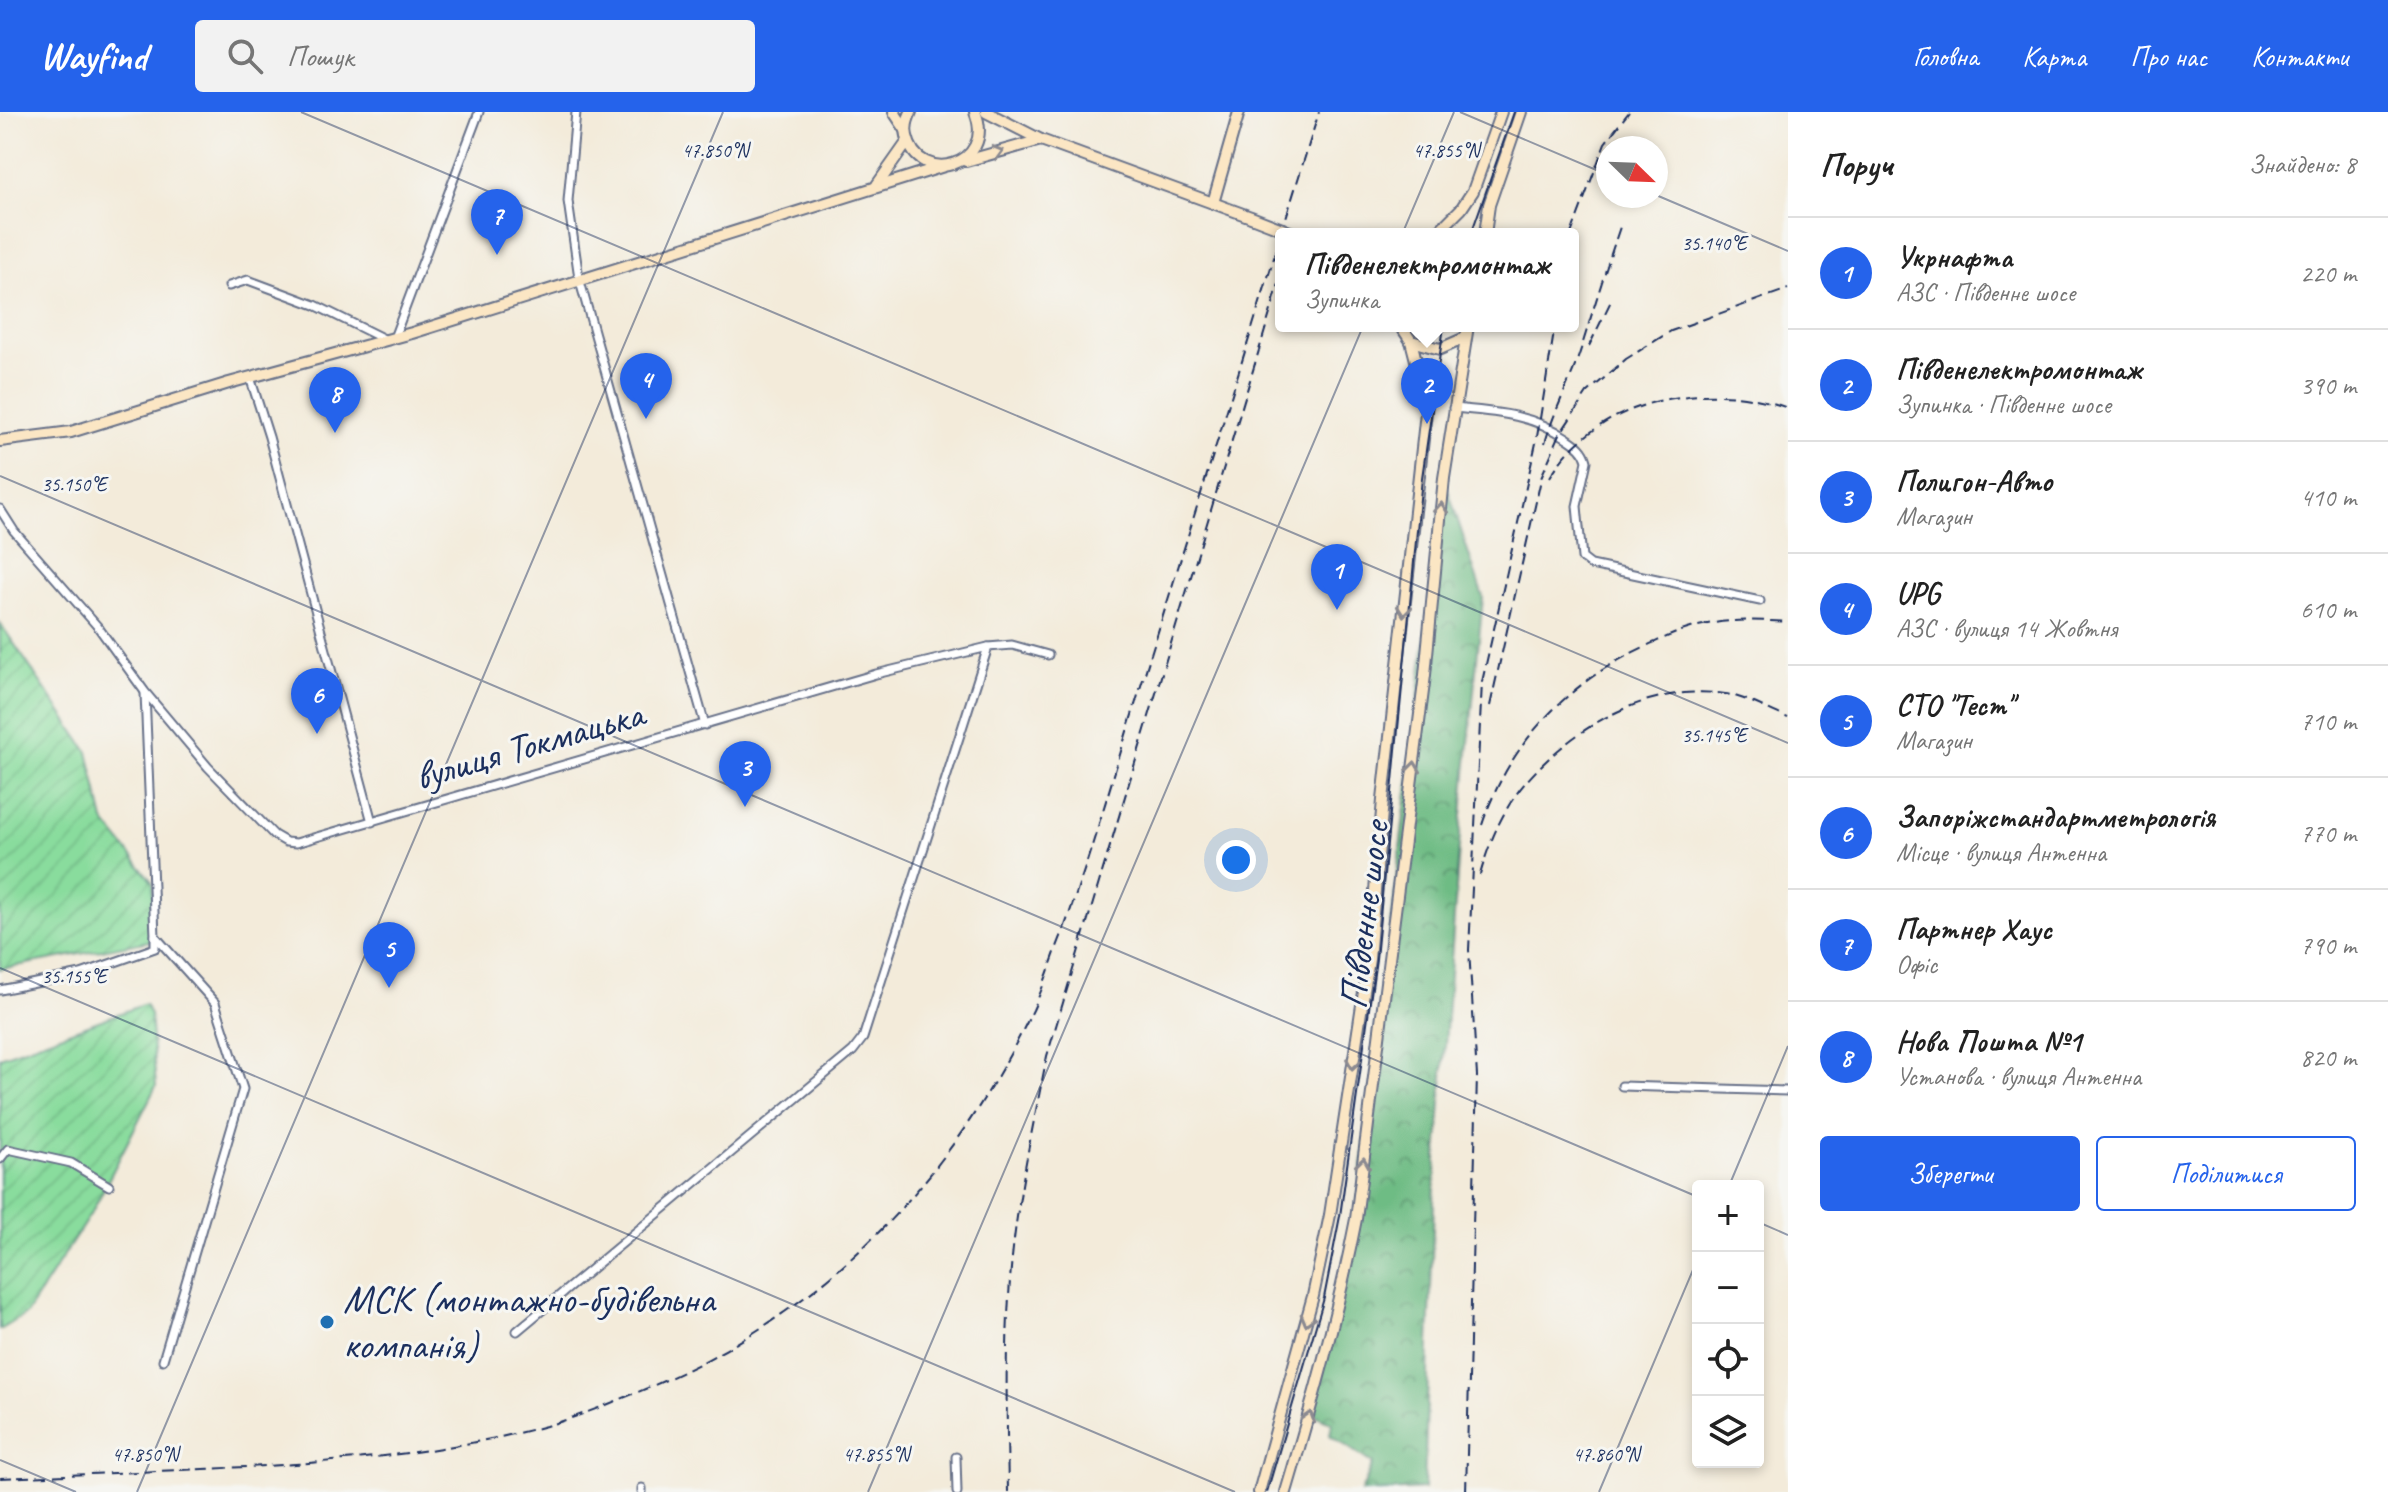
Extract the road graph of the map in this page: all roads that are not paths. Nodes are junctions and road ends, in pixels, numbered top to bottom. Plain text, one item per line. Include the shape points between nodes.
1 (479, 112) edge
2 (576, 112) edge
3 (894, 112) edge
4 (911, 112) edge
5 (975, 112) edge
6 (986, 112) edge
7 (1239, 112) edge
8 (1501, 112) edge
9 (1521, 112) edge
10 (907, 136) junction
11 (1041, 140) junction
12 (949, 165) junction
13 (877, 185) junction
14 (1213, 203) junction
15 (1279, 228) edge
16 (1442, 228) edge
17 (1486, 228) edge
18 (579, 278) junction
19 (229, 286) dead end
20 (1405, 332) edge
21 (1466, 332) edge
22 (1465, 338) junction
23 (390, 339) junction
24 (1411, 341) junction
25 (250, 377) junction
26 (1453, 408) junction
27 (0, 441) edge
28 (0, 509) edge
29 (1760, 601) dead end
30 (988, 647) junction
31 (1048, 655) dead end
32 (145, 692) junction
33 (705, 725) junction
34 (372, 822) junction
35 (155, 936) junction
36 (0, 990) edge
37 (1622, 1086) dead end
38 (1788, 1091) edge
39 (0, 1159) edge
40 (109, 1186) dead end
41 (517, 1331) dead end
42 (163, 1360) dead end
43 (956, 1457) dead end
44 (957, 1492) edge
45 (1259, 1492) edge
46 (1286, 1492) edge

1 - 23 street
2 - 18 street via 568,201
3 - 10 main road
4 - 10 main road
5 - 12 main road via 980,126 973,150
6 - 11 main road
7 - 14 main road
8 - 16 main road via 1473,191
9 - 17 main road
10 - 12 main road via 922,160
10 - 13 main road
12 -> 11 main road
11 - 14 main road
12 - 13 main road
13 - 18 main road
14 - 15 main road, bridge
18 - 23 main road
18 - 33 street
19 - 23 street via 248,280
20 - 24 main road, Південне шосе
21 - 22 main road, Південне шосе
22 - 24 main road via 1440,349
22 - 26 main road, Південне шосе
23 - 25 main road
24 -> 45 main road, Південне шосе via 1427,403 1369,959 1330,1215
25 - 27 main road via 71,432
25 - 34 street
26 - 29 street via 1529,418 1556,430 1585,453 1577,506 1582,558 1591,565
46 -> 26 main road, Південне шосе via 1327,1355 1356,1219 1422,705
28 - 32 street
30 - 31 street, вулиця Токмацька via 1012,645
30 - 33 street, вулиця Токмацька
30 - 41 street via 863,1038
32 - 34 street, вулиця Токмацька via 208,767 286,842
32 - 35 street
33 - 34 street, вулиця Токмацька
35 - 36 street via 155,948 81,974
35 - 42 street via 215,1003 243,1089
37 - 38 street
39 - 40 street via 8,1149 60,1160
43 - 44 street

